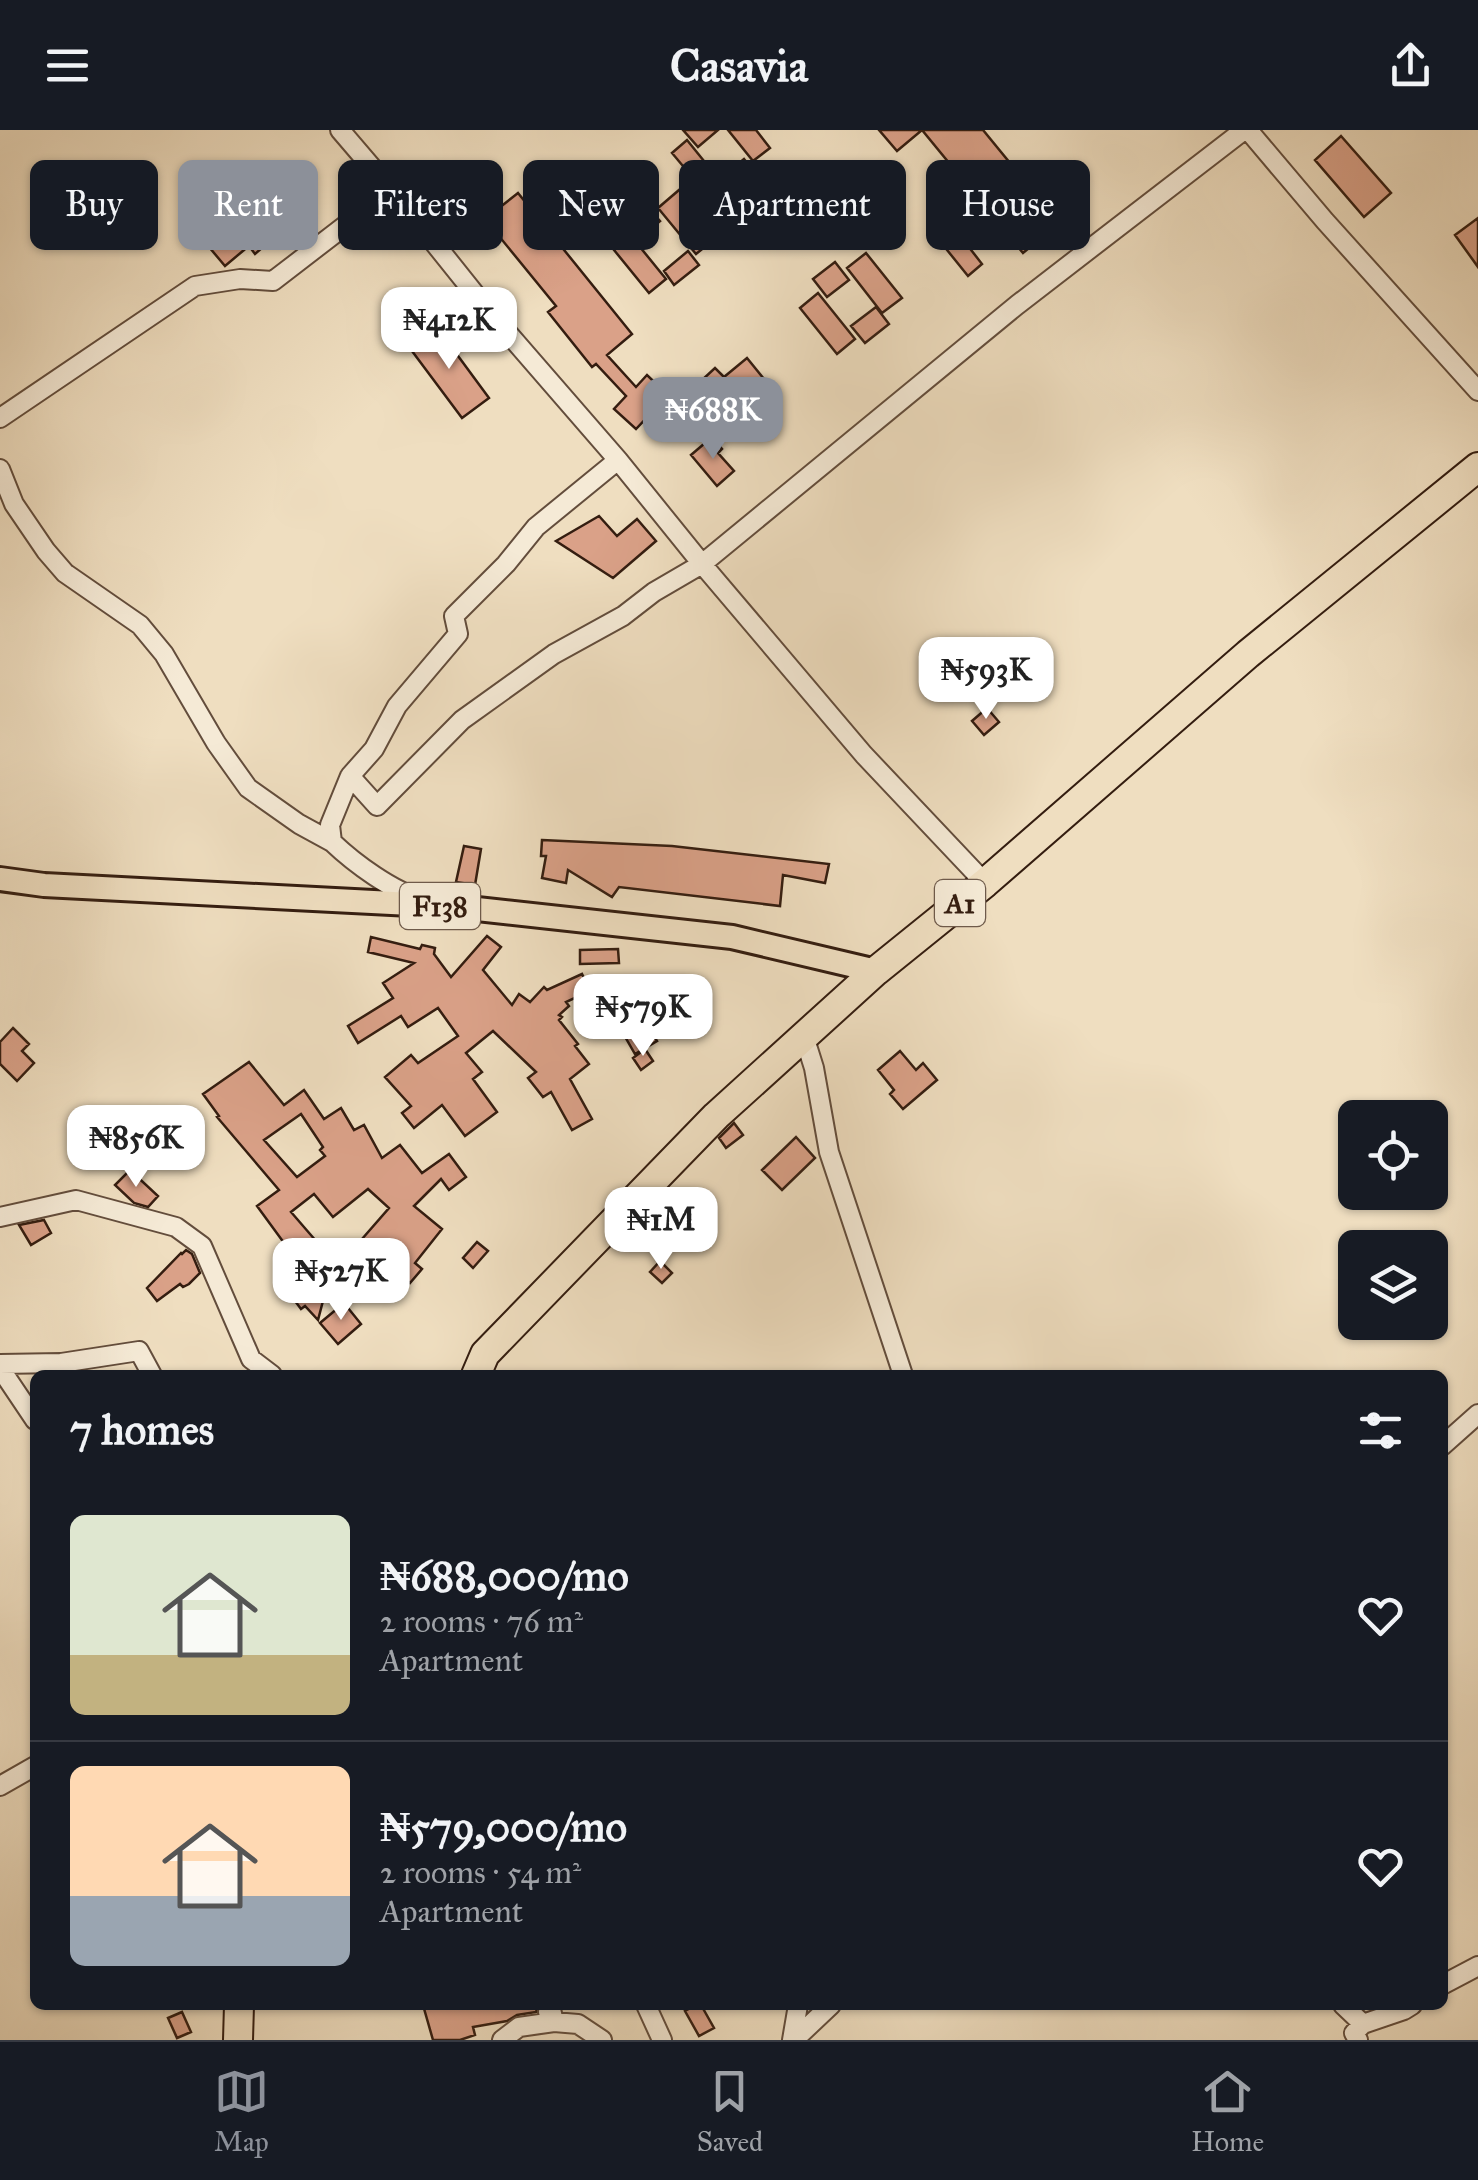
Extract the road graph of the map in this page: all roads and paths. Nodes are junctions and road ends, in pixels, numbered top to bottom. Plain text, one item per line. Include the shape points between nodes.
1 (340, 130) edge
2 (1246, 130) edge
3 (366, 160) edge
4 (338, 231) edge
5 (440, 250) edge
6 (1478, 392) edge
7 (0, 418) edge
8 (618, 460) junction
9 (1478, 467) edge
10 (0, 468) edge
11 (702, 564) junction
12 (350, 776) junction
13 (332, 842) junction
14 (0, 879) edge
15 (985, 883) junction
16 (450, 906) junction
17 (876, 972) junction
18 (804, 1036) junction
19 (0, 1216) edge
20 (0, 1366) edge
21 (149, 1370) edge
22 (265, 1370) edge
23 (479, 1370) edge
24 (901, 1370) edge
25 (30, 1412) edge
26 (1478, 1414) edge
27 (1448, 1441) edge
28 (30, 1769) edge
29 (0, 1786) edge
30 (1478, 1966) edge
31 (1448, 1982) edge
32 (239, 2010) edge
33 (648, 2010) edge
34 (797, 2010) edge
35 (826, 2010) edge
36 (1345, 2010) edge
37 (1404, 2010) edge
38 (549, 2011) edge
39 (1355, 2034) edge
40 (238, 2040) edge
41 (502, 2040) edge
42 (602, 2040) edge
43 (662, 2040) edge
44 (793, 2040) edge

1 - 3 street
2 - 6 street
2 - 11 street via 1018,305
4 - 7 street via 273,282 195,286
5 - 8 street
8 - 11 street
8 - 12 street via 536,528 454,616 458,634
9 - 15 highway, A1 via 1248,654
10 - 13 street via 14,504 46,552 140,625 164,654 248,788
11 - 12 street via 554,654 462,720 378,806
11 - 15 street via 864,755
12 - 13 street via 330,824
13 - 16 street via 409,896
14 - 16 main road, F138
15 - 17 highway, A1
16 - 17 main road, F138 via 732,937
17 - 18 highway, A1
18 - 23 highway, A1 via 716,1116 486,1354
18 - 24 street via 829,1152
19 - 22 street via 76,1200 176,1227 202,1246 251,1359
20 - 21 street via 139,1351
20 - 25 street
26 - 27 street
28 - 29 street
30 - 31 street
32 - 40 highway
33 - 43 street
34 - 44 street
35 - 44 street
36 - 39 street
37 - 39 street
38 - 41 street
38 - 42 street

